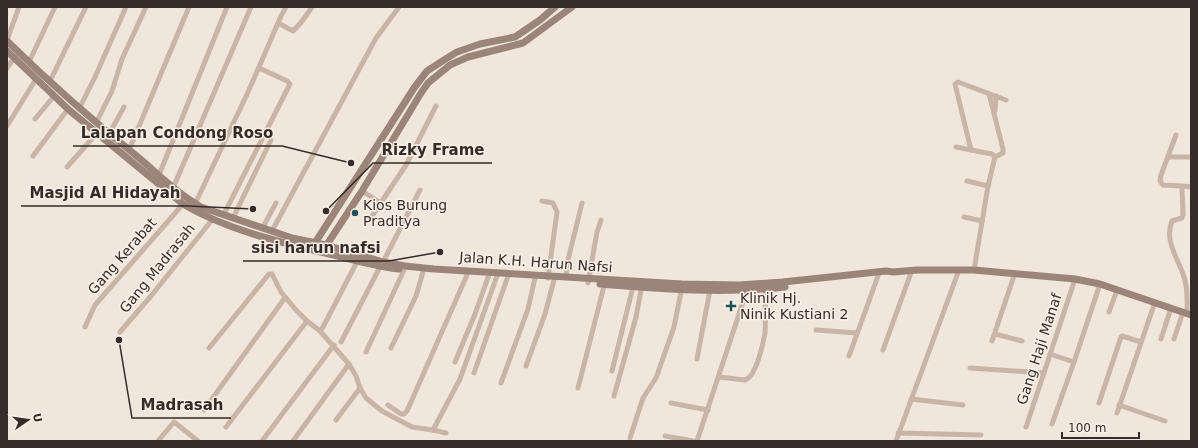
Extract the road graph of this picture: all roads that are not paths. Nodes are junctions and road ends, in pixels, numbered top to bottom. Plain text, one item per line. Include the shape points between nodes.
1 (18, 7) edge
2 (55, 7) edge
3 (86, 7) edge
4 (126, 7) edge
5 (146, 7) edge
6 (189, 7) edge
7 (227, 7) edge
8 (252, 7) edge
9 (286, 7) edge
10 (312, 7) edge
11 (399, 7) edge
12 (555, 7) edge
13 (572, 7) edge
14 (278, 23) junction
15 (7, 40) edge
16 (7, 51) edge
17 (14, 58) junction
18 (29, 62) junction
19 (7, 68) edge
20 (259, 68) junction
21 (36, 79) junction
22 (50, 81) junction
23 (988, 94) junction
24 (54, 96) junction
25 (996, 96) junction
26 (1006, 100) dead end
27 (124, 106) dead end
28 (436, 106) dead end
29 (79, 108) junction
30 (68, 109) junction
31 (994, 116) junction
32 (35, 119) dead end
33 (91, 122) junction
34 (7, 126) edge
35 (97, 133) junction
36 (109, 134) junction
37 (1176, 135) dead end
38 (271, 140) dead end
39 (956, 147) dead end
40 (129, 150) junction
41 (971, 150) junction
42 (33, 156) dead end
43 (1168, 157) junction
44 (1191, 157) edge
45 (995, 158) junction
46 (66, 167) dead end
47 (159, 175) junction
48 (967, 181) dead end
49 (988, 186) junction
50 (1182, 186) junction
51 (1191, 186) edge
52 (174, 188) junction
53 (420, 190) dead end
54 (362, 191) junction
55 (542, 201) dead end
56 (381, 202) junction
57 (582, 203) dead end
58 (183, 204) junction
59 (195, 204) junction
60 (276, 204) dead end
61 (224, 214) junction
62 (964, 217) dead end
63 (233, 218) junction
64 (370, 219) dead end
65 (212, 220) junction
66 (600, 220) dead end
67 (982, 221) junction
68 (263, 227) junction
69 (272, 231) junction
70 (316, 243) junction
71 (326, 245) junction
72 (311, 250) junction
73 (322, 252) junction
74 (359, 259) junction
75 (382, 265) junction
76 (404, 270) junction
77 (912, 270) junction
78 (959, 270) junction
79 (974, 270) junction
80 (423, 272) junction
81 (893, 272) junction
82 (1015, 273) junction
83 (492, 274) junction
84 (467, 275) junction
85 (508, 276) junction
86 (878, 276) junction
87 (566, 277) junction
88 (535, 278) junction
89 (550, 278) junction
90 (1075, 279) junction
91 (588, 281) junction
92 (605, 282) junction
93 (1100, 284) junction
94 (642, 285) junction
95 (777, 285) junction
96 (633, 287) junction
97 (682, 287) junction
98 (765, 289) junction
99 (710, 290) junction
100 (747, 290) junction
101 (1117, 290) junction
102 (286, 299) junction
103 (1156, 302) junction
104 (1171, 308) junction
105 (1109, 312) dead end
106 (1187, 313) edge
107 (307, 321) junction
108 (85, 327) dead end
109 (321, 330) junction
110 (816, 330) dead end
111 (120, 332) dead end
112 (857, 333) junction
113 (995, 334) junction
114 (1161, 339) dead end
115 (1174, 339) dead end
116 (992, 341) dead end
117 (1022, 341) dead end
118 (341, 342) dead end
119 (1141, 342) junction
120 (334, 345) junction
121 (209, 348) dead end
122 (391, 348) dead end
123 (883, 350) dead end
124 (366, 352) dead end
125 (1050, 354) junction
126 (849, 356) dead end
127 (696, 359) dead end
128 (456, 362) dead end
129 (1074, 362) junction
130 (349, 364) junction
131 (526, 366) dead end
132 (970, 368) dead end
133 (612, 371) dead end
134 (474, 373) dead end
135 (1044, 374) junction
136 (719, 377) junction
137 (501, 383) dead end
138 (360, 388) junction
139 (578, 388) dead end
140 (614, 396) dead end
141 (911, 399) junction
142 (671, 403) dead end
143 (1098, 403) dead end
144 (964, 405) dead end
145 (1119, 405) junction
146 (388, 406) dead end
147 (204, 410) dead end
148 (708, 410) junction
149 (1117, 413) dead end
150 (336, 420) dead end
151 (1165, 421) dead end
152 (1052, 424) dead end
153 (226, 427) dead end
154 (1026, 427) dead end
155 (433, 430) junction
156 (898, 433) junction
157 (446, 434) dead end
158 (981, 435) dead end
159 (665, 436) dead end
160 (630, 438) dead end
161 (195, 440) edge
162 (158, 441) edge
163 (262, 441) edge
164 (293, 441) edge
165 (693, 441) edge
166 (696, 441) edge
167 (896, 441) edge

1 - 15 street
2 - 18 street
3 - 22 street
4 - 29 street
5 - 33 street via 122,59 112,91
6 - 40 street
7 - 47 street
8 - 52 street
9 - 14 street
10 - 14 street via 293,31
11 - 69 street via 376,38
12 - 70 main road via 515,36 457,52 427,72 414,88
13 - 54 main road via 522,43 468,57 450,65 428,83
14 - 20 street
15 - 18 main road, Jalan K.H. Harun Nafsi
16 - 17 main road, Jalan K.H. Harun Nafsi
17 - 19 street
17 - 21 main road, Jalan K.H. Harun Nafsi
18 - 22 main road, Jalan K.H. Harun Nafsi
20 - 59 street
20 - 61 street via 290,84
21 - 24 main road, Jalan K.H. Harun Nafsi
21 - 34 street
22 - 29 main road, Jalan K.H. Harun Nafsi
23 - 25 street
23 - 31 street
23 - 41 street via 958,82 955,84
24 - 30 main road, Jalan K.H. Harun Nafsi
24 - 32 street
25 - 26 street
25 - 31 street
27 - 36 street
28 - 56 street via 406,165
29 - 33 main road, Jalan K.H. Harun Nafsi
30 - 33 main road, Jalan K.H. Harun Nafsi
30 - 42 street
31 - 45 street via 1003,149 1003,153
33 - 35 main road, Jalan K.H. Harun Nafsi
33 - 36 main road, Jalan K.H. Harun Nafsi
35 - 46 street
35 - 58 main road, Jalan K.H. Harun Nafsi
36 - 40 main road, Jalan K.H. Harun Nafsi
37 - 43 street
38 - 63 street
39 - 41 street
40 - 47 main road, Jalan K.H. Harun Nafsi
41 - 45 street via 992,154
43 - 44 street
43 - 50 street via 1161,175 1162,183 1168,186
45 - 49 street
47 - 52 main road, Jalan K.H. Harun Nafsi
48 - 49 street
49 - 67 street
50 - 51 street
50 - 106 street via 1183,215 1182,218 1172,221 1169,234 1185,282
52 - 59 main road, Jalan K.H. Harun Nafsi
53 - 75 street
54 - 56 street
54 - 71 main road
55 - 89 street via 553,204 557,212
56 - 64 street
57 - 87 street
58 - 65 main road, Jalan K.H. Harun Nafsi
58 - 108 street, Gang Kerabat via 95,305
59 - 61 main road, Jalan K.H. Harun Nafsi
60 - 68 street
61 - 63 main road, Jalan K.H. Harun Nafsi
62 - 67 street
63 - 68 main road, Jalan K.H. Harun Nafsi
65 - 72 main road, Jalan K.H. Harun Nafsi
65 - 111 street, Gang Madrasah
66 - 91 street
67 - 79 street
68 - 69 main road, Jalan K.H. Harun Nafsi
69 - 70 main road, Jalan K.H. Harun Nafsi
70 - 71 main road, Jalan K.H. Harun Nafsi
70 - 72 main road
71 - 73 main road
71 - 74 main road, Jalan K.H. Harun Nafsi
72 - 73 main road, Jalan K.H. Harun Nafsi
73 - 74 main road, Jalan K.H. Harun Nafsi
74 - 75 main road, Jalan K.H. Harun Nafsi
74 - 109 street
75 - 76 main road, Jalan K.H. Harun Nafsi
75 - 83 main road, Jalan K.H. Harun Nafsi
75 - 118 street
76 - 80 main road, Jalan K.H. Harun Nafsi
76 - 124 street
77 - 78 main road, Jalan K.H. Harun Nafsi
77 - 81 main road, Jalan K.H. Harun Nafsi
77 - 123 street
78 - 79 main road, Jalan K.H. Harun Nafsi
78 - 141 street
79 - 82 main road, Jalan K.H. Harun Nafsi
80 - 84 main road, Jalan K.H. Harun Nafsi
80 - 122 street via 416,296
81 - 86 main road, Jalan K.H. Harun Nafsi
81 - 95 main road, Jalan K.H. Harun Nafsi
82 - 90 main road, Jalan K.H. Harun Nafsi
82 - 113 street
83 - 84 main road, Jalan K.H. Harun Nafsi
83 - 85 main road, Jalan K.H. Harun Nafsi
83 - 89 main road, Jalan K.H. Harun Nafsi
83 - 128 street
83 - 155 street via 460,379
84 - 146 street via 407,411 401,414
85 - 88 main road, Jalan K.H. Harun Nafsi
85 - 134 street
86 - 95 main road, Jalan K.H. Harun Nafsi
86 - 112 street
87 - 89 main road, Jalan K.H. Harun Nafsi
87 - 91 main road, Jalan K.H. Harun Nafsi
88 - 89 main road, Jalan K.H. Harun Nafsi
88 - 137 street via 528,309
89 - 91 main road, Jalan K.H. Harun Nafsi
89 - 131 street via 545,314
90 - 93 main road, Jalan K.H. Harun Nafsi
90 - 125 street, Gang Haji Manaf
91 - 92 main road, Jalan K.H. Harun Nafsi
92 - 94 main road, Jalan K.H. Harun Nafsi
92 - 96 main road, Jalan K.H. Harun Nafsi
92 - 139 street
93 - 101 main road, Jalan K.H. Harun Nafsi
93 - 129 street
94 - 96 main road, Jalan K.H. Harun Nafsi
94 - 97 main road, Jalan K.H. Harun Nafsi
94 - 140 street via 636,317
95 - 97 main road, Jalan K.H. Harun Nafsi
95 - 98 main road, Jalan K.H. Harun Nafsi
96 - 133 street
97 - 99 main road, Jalan K.H. Harun Nafsi
97 - 160 street via 674,327 656,378 643,398
98 - 100 main road, Jalan K.H. Harun Nafsi
98 - 136 street via 765,333 751,376 745,380
99 - 100 main road, Jalan K.H. Harun Nafsi
99 - 127 street
100 - 136 street
101 - 103 main road, Jalan K.H. Harun Nafsi
101 - 105 street
102 - 107 street
102 - 121 street via 274,276 269,274
102 - 147 street
103 - 104 main road, Jalan K.H. Harun Nafsi
103 - 119 street
104 - 106 main road, Jalan K.H. Harun Nafsi
104 - 114 street
106 - 115 street
107 - 109 street
107 - 153 street
109 - 120 street
110 - 112 street
112 - 126 street
113 - 116 street
113 - 117 street
119 - 143 street via 1121,336
119 - 145 street
120 - 130 street
120 - 163 street
125 - 129 street
125 - 135 street, Gang Haji Manaf
129 - 152 street
130 - 138 street
130 - 164 street
132 - 135 street
135 - 154 street, Gang Haji Manaf
136 - 148 street
138 - 150 street
138 - 155 street via 373,405 400,421 412,427
141 - 144 street
141 - 156 street
142 - 148 street
145 - 149 street
145 - 151 street
148 - 166 street
155 - 157 street
156 - 158 street
156 - 167 street
159 - 165 street
161 - 162 street via 174,422

